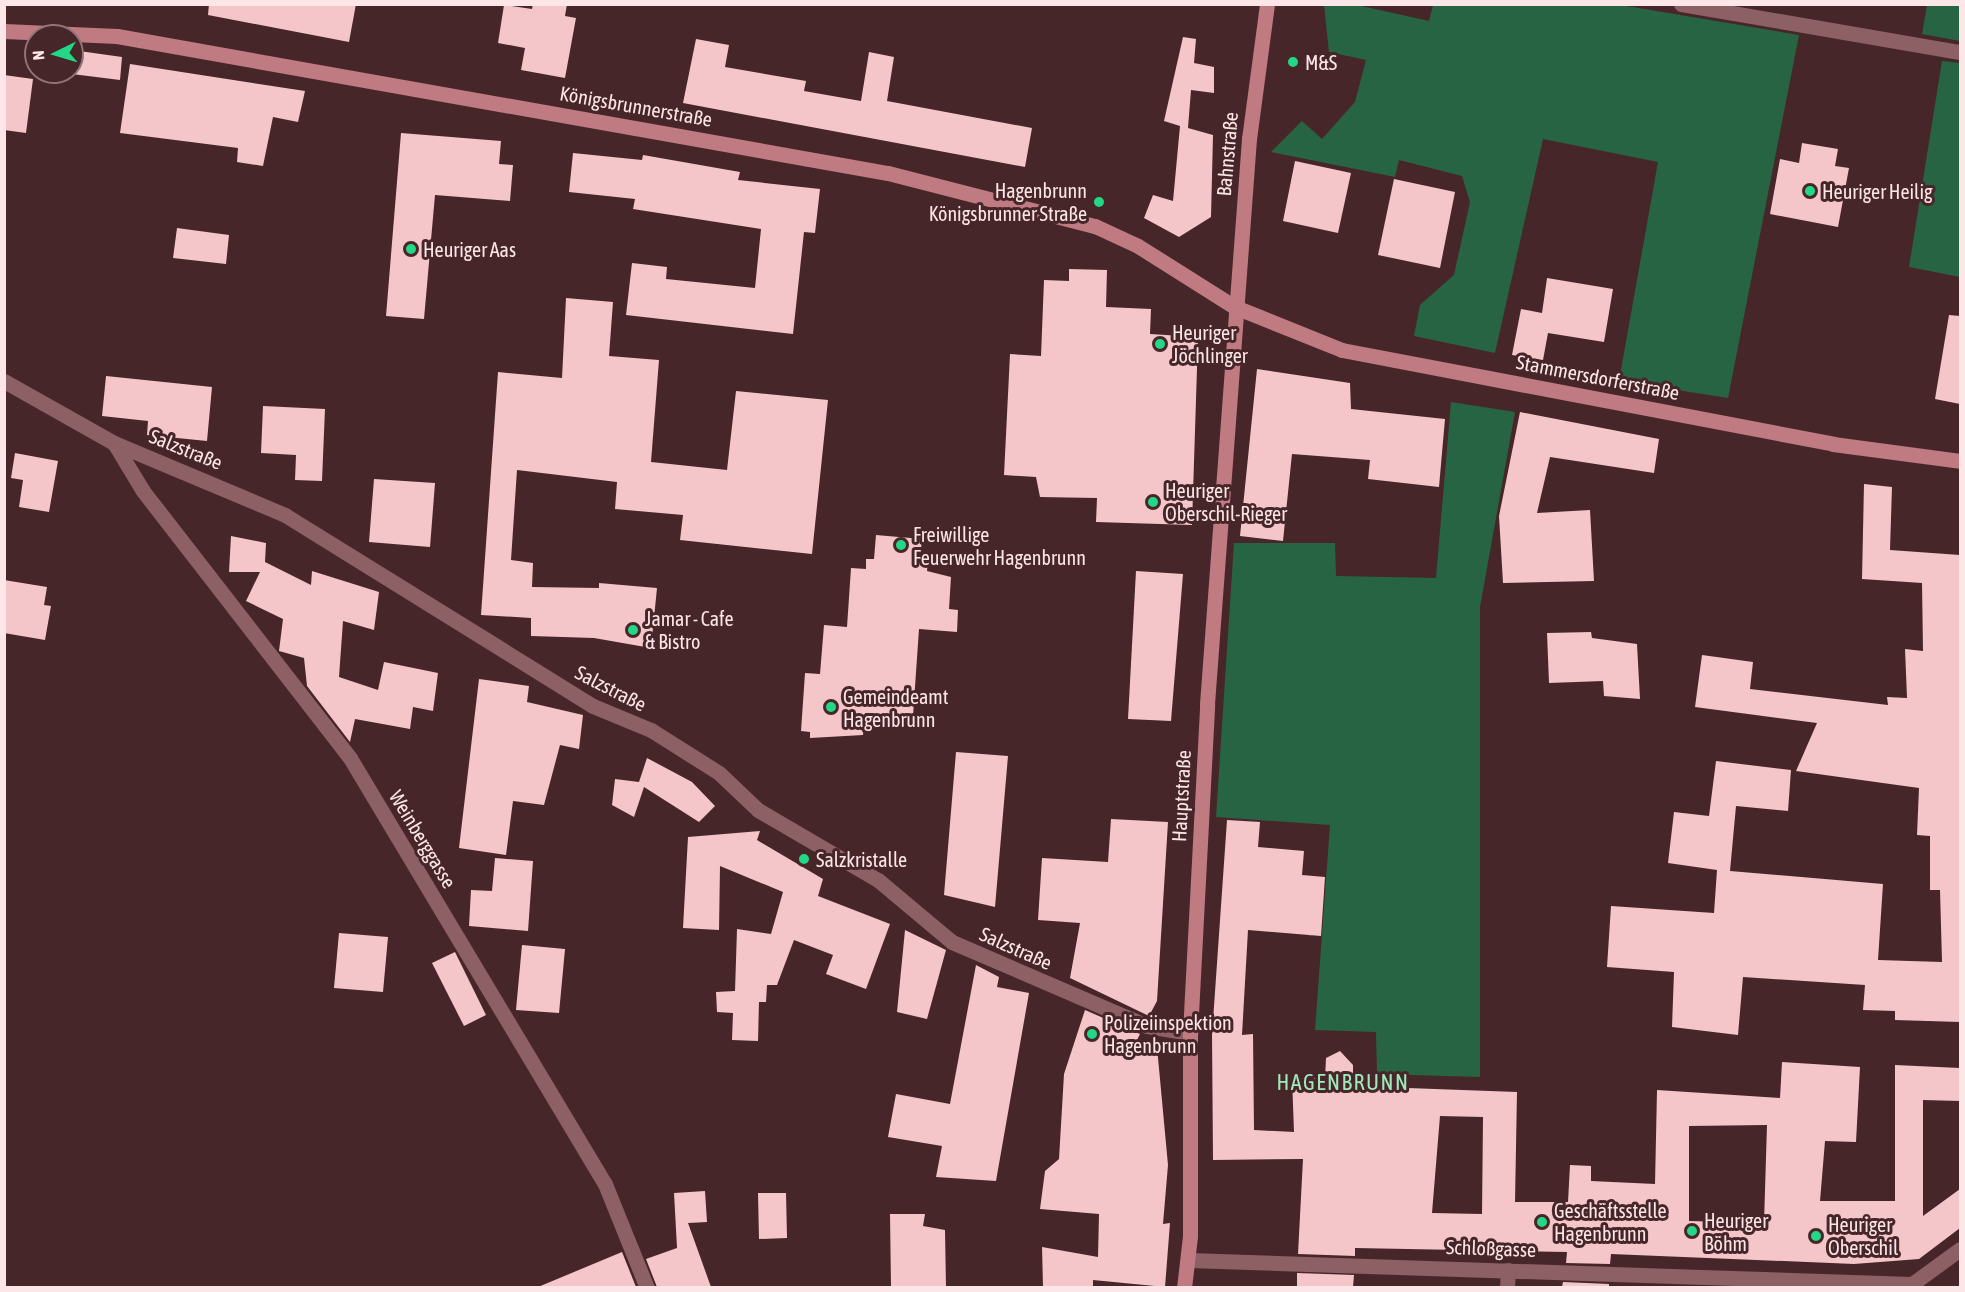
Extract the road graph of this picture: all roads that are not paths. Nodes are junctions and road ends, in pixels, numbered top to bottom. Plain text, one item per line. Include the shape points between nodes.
1 (1267, 4) edge
2 (1681, 4) edge
3 (4, 31) edge
4 (1960, 52) edge
5 (1235, 307) junction
6 (4, 381) edge
7 (114, 443) junction
8 (1960, 461) edge
9 (1190, 1033) junction
10 (1960, 1249) edge
11 (1189, 1260) junction
12 (1508, 1270) junction
13 (647, 1287) edge
14 (1184, 1287) edge
15 (1507, 1287) edge

1 - 5 street, Bahnstraße via 1257,48
2 - 4 street
3 - 5 street, Königsbrunnerstraße via 117,36 888,173 1095,226 1138,246
5 - 8 street, Stammersdorferstraße via 1342,350 1833,444
5 - 9 street, Hauptstraße
6 - 7 street, Salzstraße
7 - 9 street, Salzstraße via 285,515 593,706 651,730 719,773 758,810 878,880 952,942 1147,1026
7 - 13 street, Weinberggasse via 143,491 350,758 605,1185
9 - 11 street, Hauptstraße
10 - 12 street, Schloßgasse via 1912,1284
11 - 12 street, Schloßgasse
11 - 14 street, Hauptstraße
12 - 15 street

